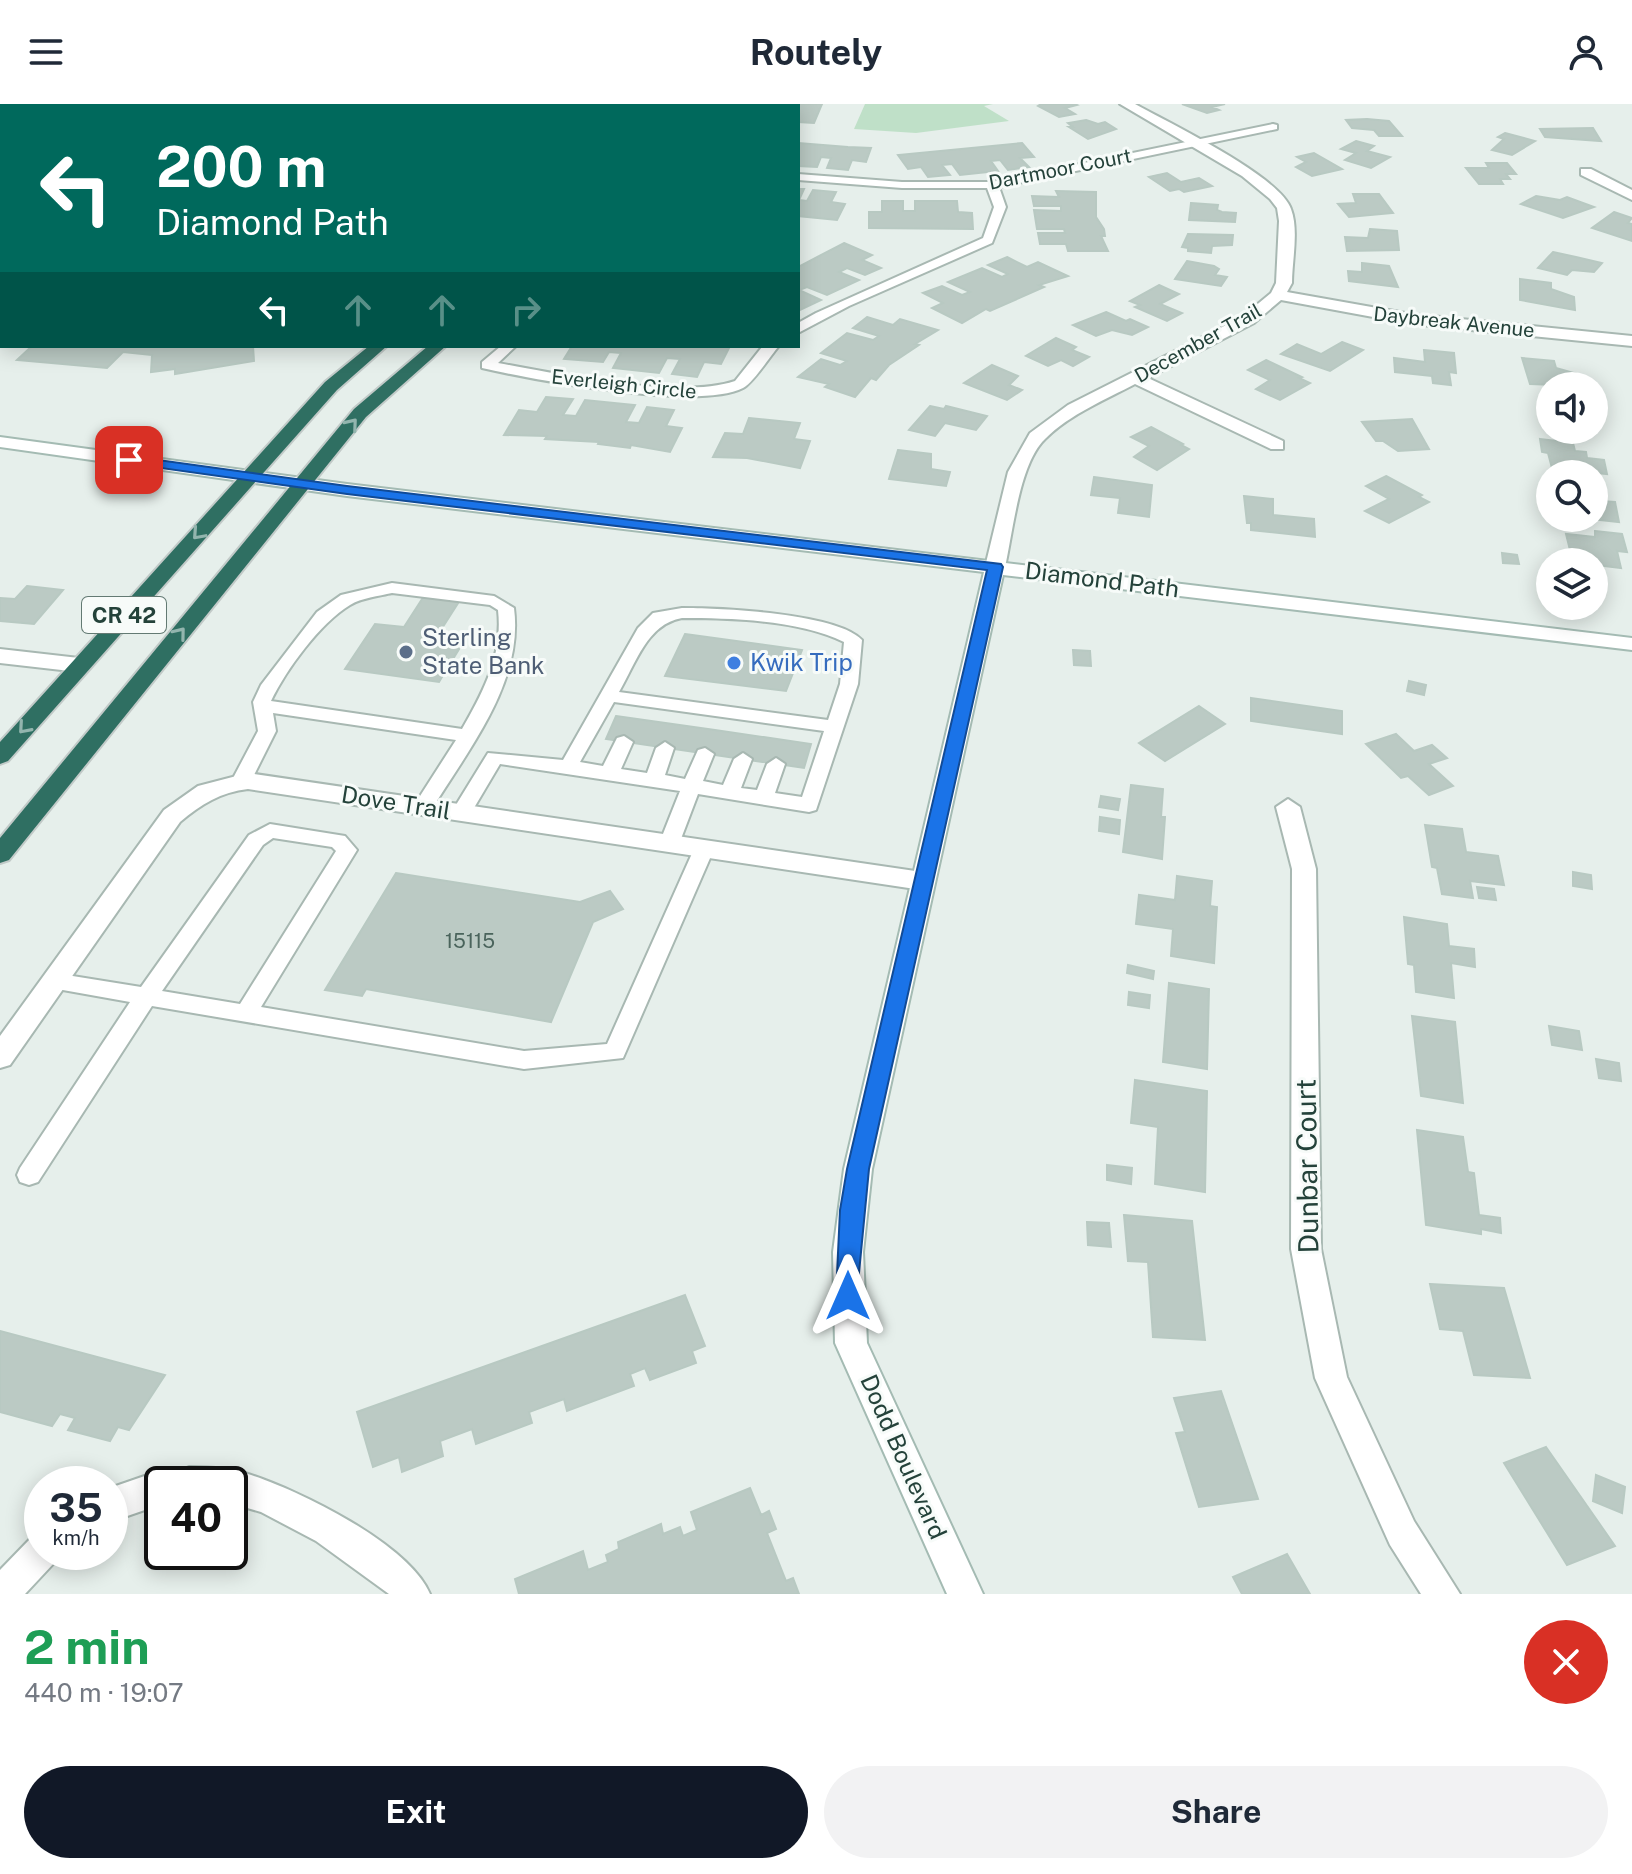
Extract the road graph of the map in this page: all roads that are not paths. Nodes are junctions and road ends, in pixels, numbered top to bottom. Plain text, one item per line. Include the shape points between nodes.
1 (1126, 104) edge
2 (1273, 127) dead end
3 (1192, 141) junction
4 (1586, 172) dead end
5 (800, 177) edge
6 (992, 185) junction
7 (1632, 196) edge
8 (1278, 295) junction
9 (800, 328) edge
10 (1632, 341) edge
11 (377, 348) edge
12 (436, 348) edge
13 (507, 348) edge
14 (770, 348) edge
15 (1135, 378) junction
16 (0, 442) edge
17 (1277, 445) dead end
18 (250, 477) junction
19 (302, 484) junction
20 (995, 567) junction
21 (1632, 644) edge
22 (0, 656) edge
23 (79, 665) junction
24 (610, 696) junction
25 (643, 701) junction
26 (263, 706) junction
27 (684, 707) junction
28 (722, 712) junction
29 (759, 717) junction
30 (635, 719) dead end
31 (792, 721) junction
32 (676, 725) dead end
33 (835, 727) junction
34 (715, 730) dead end
35 (465, 735) junction
36 (752, 736) dead end
37 (785, 740) dead end
38 (624, 742) dead end
39 (665, 748) dead end
40 (705, 754) dead end
41 (0, 756) edge
42 (743, 759) dead end
43 (776, 764) dead end
44 (568, 767) junction
45 (609, 774) junction
46 (653, 781) junction
47 (241, 782) junction
48 (691, 786) junction
49 (730, 792) junction
50 (764, 798) junction
51 (423, 807) junction
52 (1288, 807) dead end
53 (461, 813) junction
54 (669, 844) junction
55 (704, 849) junction
56 (0, 854) edge
57 (922, 881) junction
58 (54, 981) junction
59 (145, 998) junction
60 (245, 1014) junction
61 (0, 1057) edge
62 (29, 1175) dead end
63 (248, 1490) edge
64 (24, 1570) edge
65 (1, 1594) edge
66 (412, 1594) edge
67 (965, 1594) edge
68 (1442, 1594) edge

1 - 3 street, December Trail
2 - 3 lane, Dartmoor Court
3 - 6 lane, Dartmoor Court
3 - 8 street, December Trail via 1255,178 1284,208 1286,271
4 - 7 street
5 - 6 lane, Dartmoor Court
6 - 9 lane via 1000,207 988,240 870,289
8 - 10 street, Daybreak Avenue via 1411,319
8 - 15 street, December Trail via 1248,320
11 - 18 highway, CR 42 via 331,386
19 -> 12 highway, CR 42 via 360,413
13 - 14 lane, Everleigh Circle via 487,365 706,393 739,385
15 - 17 street
15 - 20 street, December Trail via 1074,409 1036,437 1017,472
16 - 18 street, Diamond Path
18 - 19 street, Diamond Path
18 -> 23 highway, CR 42
19 - 20 street, Diamond Path
56 -> 19 highway, CR 42
20 - 21 street, Diamond Path
20 - 57 street, Dodd Boulevard
22 - 23 street
23 -> 41 highway, CR 42
24 - 25 lane
24 - 33 lane via 644,632 659,617 740,615 829,628 853,640 849,684
24 - 44 lane
25 - 27 lane
25 - 30 lane
26 - 35 lane
26 - 35 lane via 270,685 323,616 347,599 392,588 494,601 506,608 511,640 502,671
26 - 47 lane via 267,731
27 - 28 lane
27 - 32 lane
28 - 29 lane
28 - 34 lane
29 - 31 lane
29 - 36 lane
31 - 33 lane
31 - 37 lane
33 - 50 lane via 809,805
35 - 51 lane
38 - 45 lane
39 - 46 lane
40 - 48 lane
42 - 49 lane
43 - 50 lane
44 - 45 lane
44 - 53 lane via 495,757
45 - 46 lane
46 - 48 lane
47 - 51 street, Dove Trail
47 - 58 street, Dove Trail via 209,789 172,816
48 - 49 lane
48 - 54 lane
49 - 50 lane
51 - 53 street, Dove Trail
52 - 68 street, Dunbar Court via 1304,869 1306,1249 1325,1349 1331,1378 1402,1533
53 - 54 street, Dove Trail
54 - 55 street, Dove Trail
55 - 57 street, Dove Trail
55 - 60 lane via 615,1052 524,1060
57 - 67 street, Dodd Boulevard via 858,1169 848,1296 851,1343
58 - 59 lane
58 - 61 street, Dove Trail
59 - 60 lane
59 - 60 lane via 256,840 270,831 338,841 347,850
59 - 62 lane
63 - 66 street via 281,1503 381,1564
64 - 65 street

